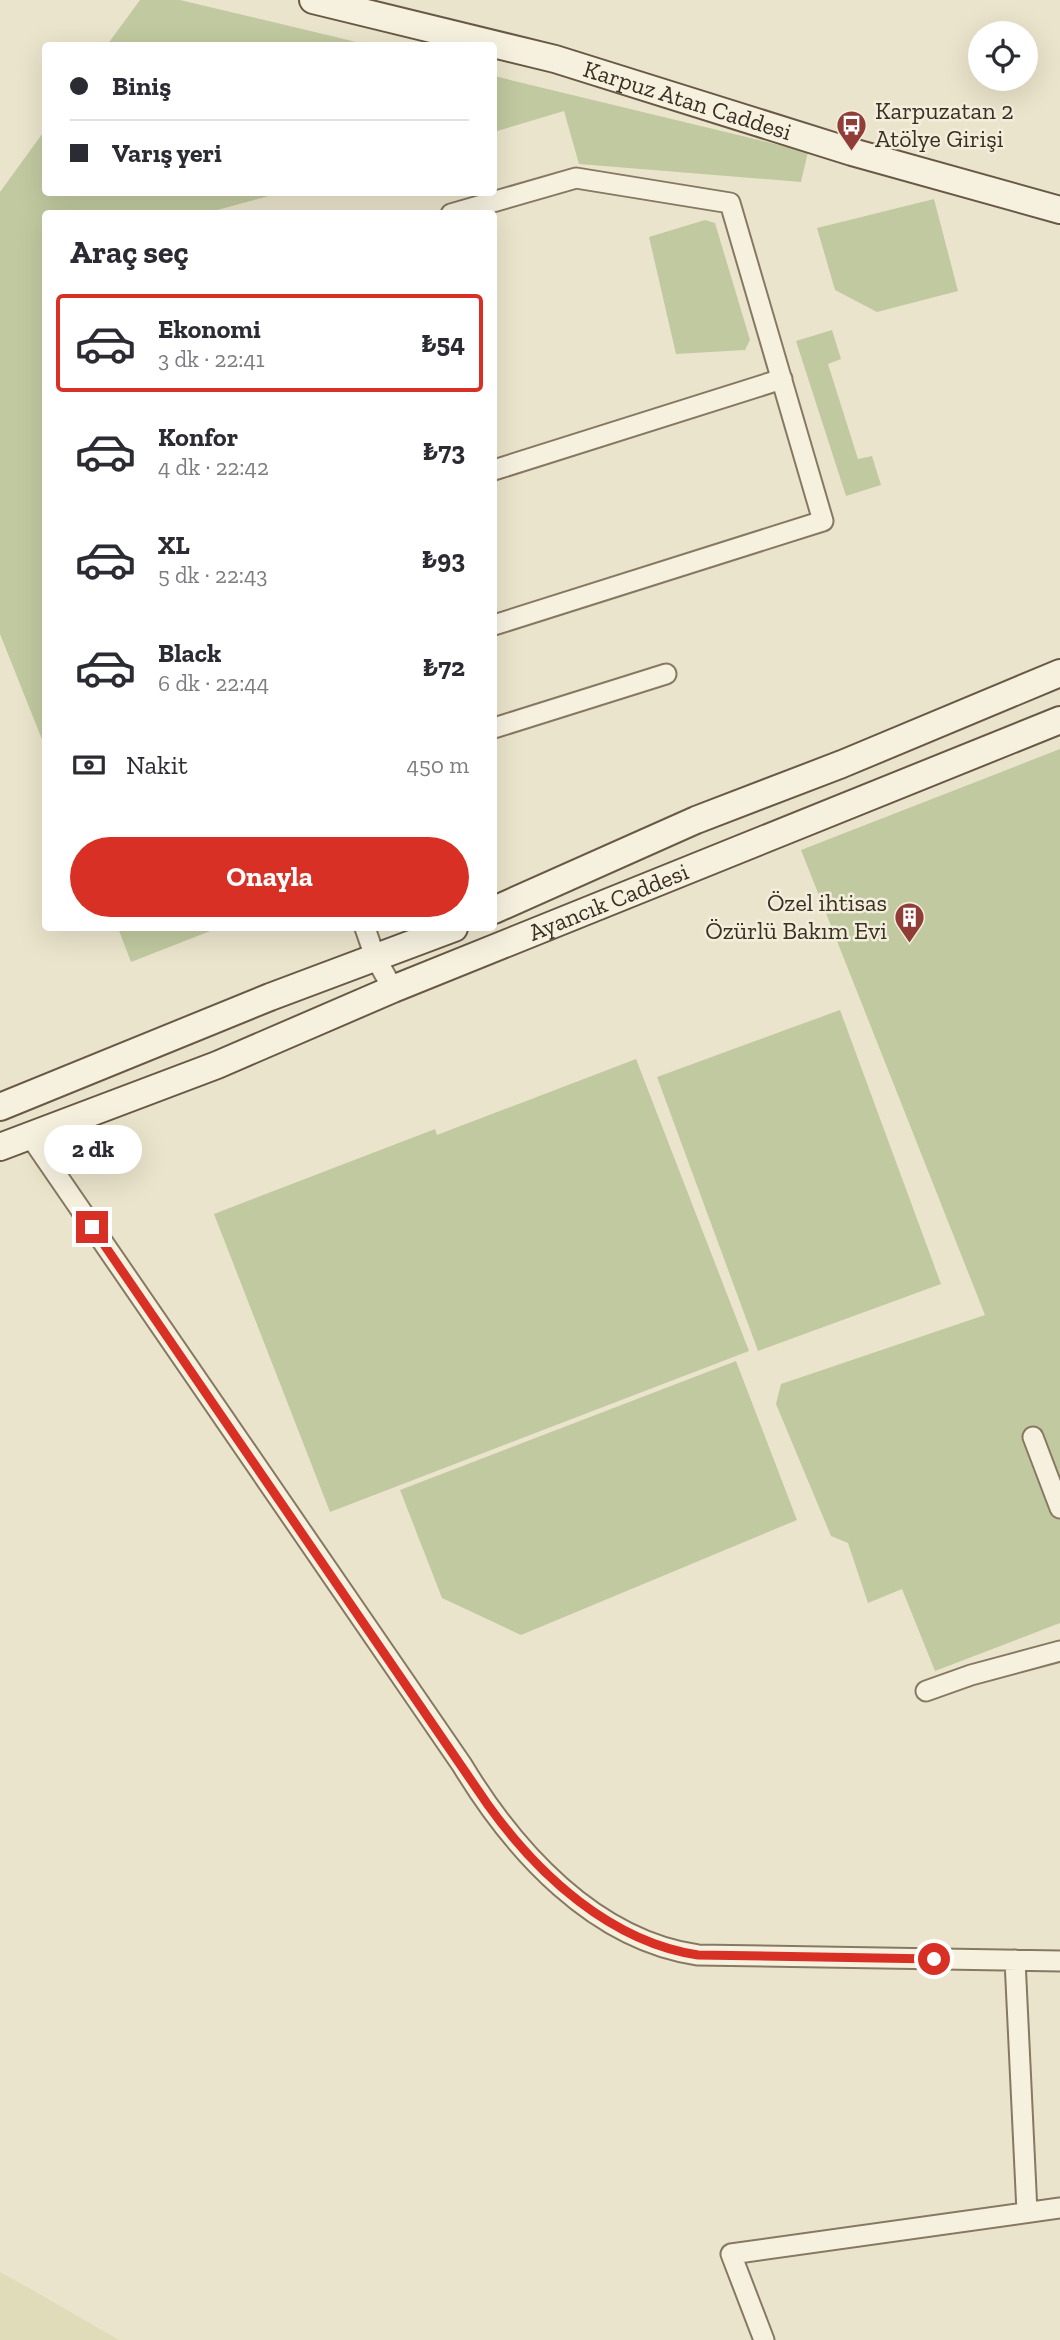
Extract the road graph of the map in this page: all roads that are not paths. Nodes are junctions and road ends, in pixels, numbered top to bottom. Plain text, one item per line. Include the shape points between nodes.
1 (313, 0) edge
2 (485, 42) edge
3 (497, 45) edge
4 (464, 210) edge
5 (1060, 210) edge
6 (782, 379) junction
7 (497, 469) edge
8 (497, 624) edge
9 (1060, 673) edge
10 (666, 674) dead end
11 (1060, 720) edge
12 (497, 727) edge
13 (497, 909) edge
14 (366, 931) edge
15 (445, 931) edge
16 (376, 957) junction
17 (393, 989) junction
18 (0, 1107) edge
19 (30, 1136) junction
20 (0, 1147) edge
21 (1033, 1437) dead end
22 (1060, 1508) edge
23 (1060, 1651) edge
24 (926, 1691) dead end
25 (1015, 1960) junction
26 (1060, 1961) edge
27 (1060, 2208) edge
28 (1027, 2212) junction
29 (764, 2340) edge

1 - 2 street, Karpuz Atan Caddesi
3 - 5 street, Karpuz Atan Caddesi
4 - 6 street via 576,178 730,203
6 - 7 street
6 - 8 street via 823,522
9 - 13 street, Ayancık Caddesi via 696,820
10 - 12 street
11 - 17 street, Ayancık Caddesi
14 - 16 street
15 - 16 street
16 - 17 street
16 - 18 street
17 - 19 street, Ayancık Caddesi via 217,1065
19 - 20 street, Ayancık Caddesi
19 - 25 street via 497,1818 565,1889 623,1931 677,1952
21 - 22 street
23 - 24 street
25 - 26 street
25 - 28 street
27 - 28 street
28 - 29 street via 731,2254

